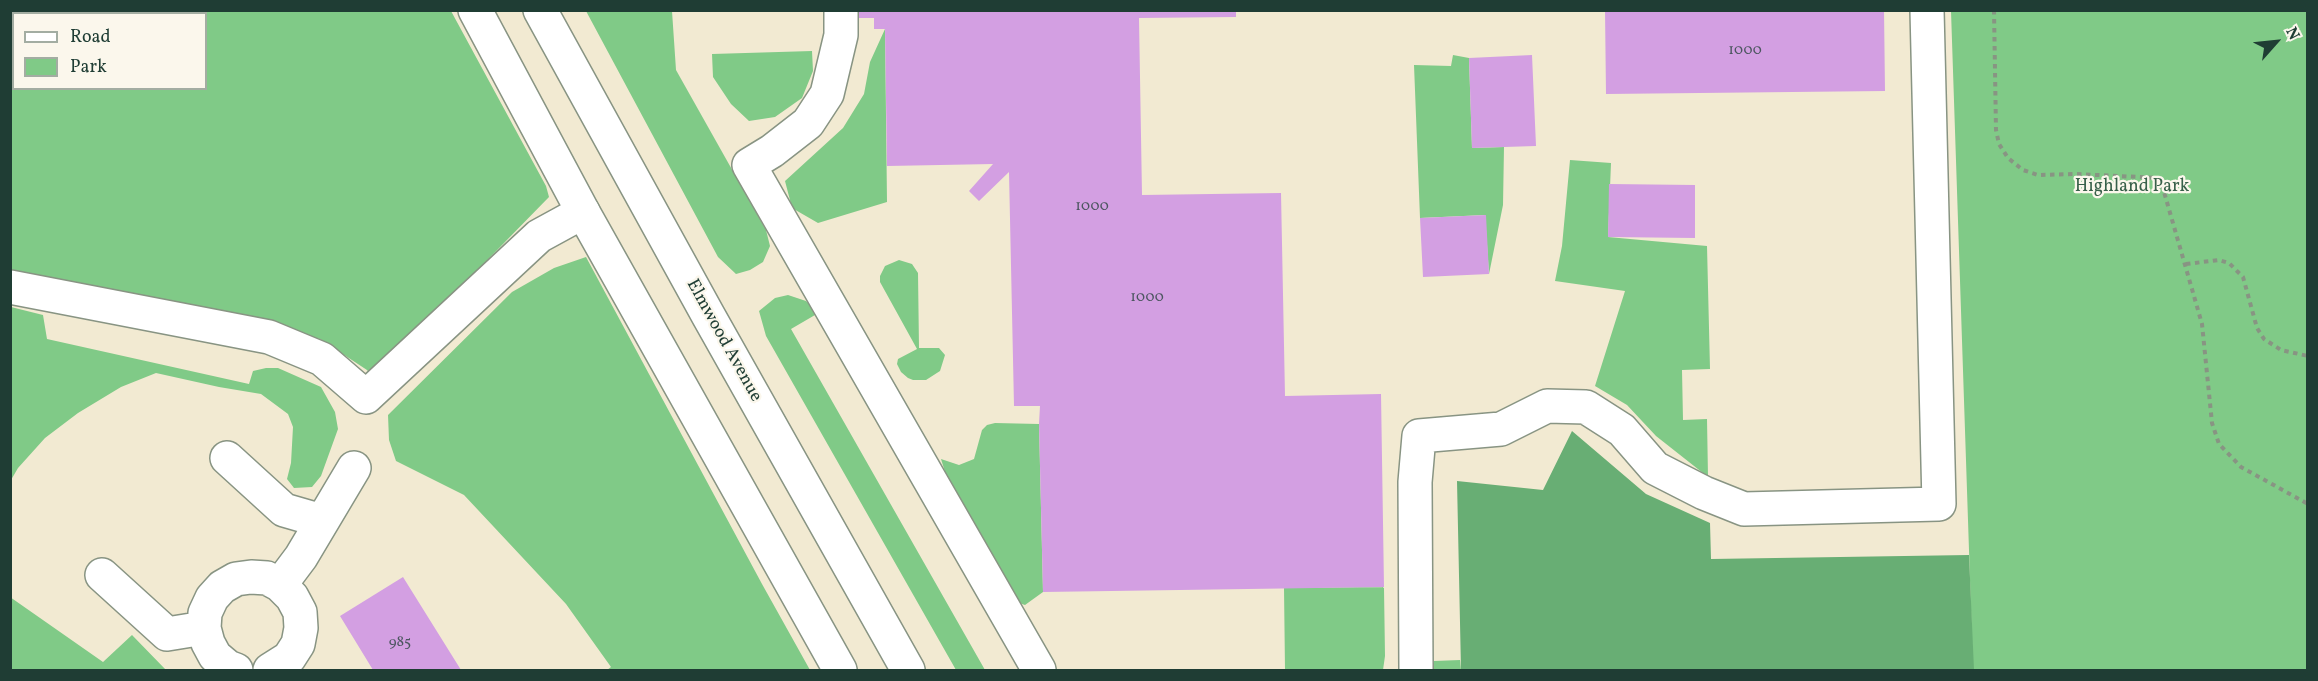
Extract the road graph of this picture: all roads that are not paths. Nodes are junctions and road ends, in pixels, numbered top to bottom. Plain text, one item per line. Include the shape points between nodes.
1 (475, 10) edge
2 (540, 10) edge
3 (841, 10) edge
4 (1927, 10) edge
5 (583, 212) junction
6 (10, 287) edge
7 (227, 458) dead end
8 (354, 468) dead end
9 (322, 521) junction
10 (102, 575) dead end
11 (280, 585) junction
12 (204, 628) junction
13 (236, 670) edge
14 (270, 670) edge
15 (840, 670) edge
16 (908, 670) edge
17 (1039, 670) edge
18 (1416, 670) edge

1 - 5 main road
2 - 16 main road, Elmwood Avenue
3 - 17 main road via 841,35 826,94 808,123 749,165
4 - 18 main road via 1939,504 1744,508 1655,468 1622,430 1586,406 1547,406 1501,429 1419,436 1415,482
5 - 6 main road via 538,236 366,397 322,359 269,337
5 - 15 main road
7 - 9 main road via 284,510
8 - 9 main road
9 - 11 main road
10 - 12 main road via 166,634
11 - 12 main road via 267,578 236,579 212,598
11 - 14 main road via 300,612 301,628 298,644 289,658
12 - 13 main road via 215,657

